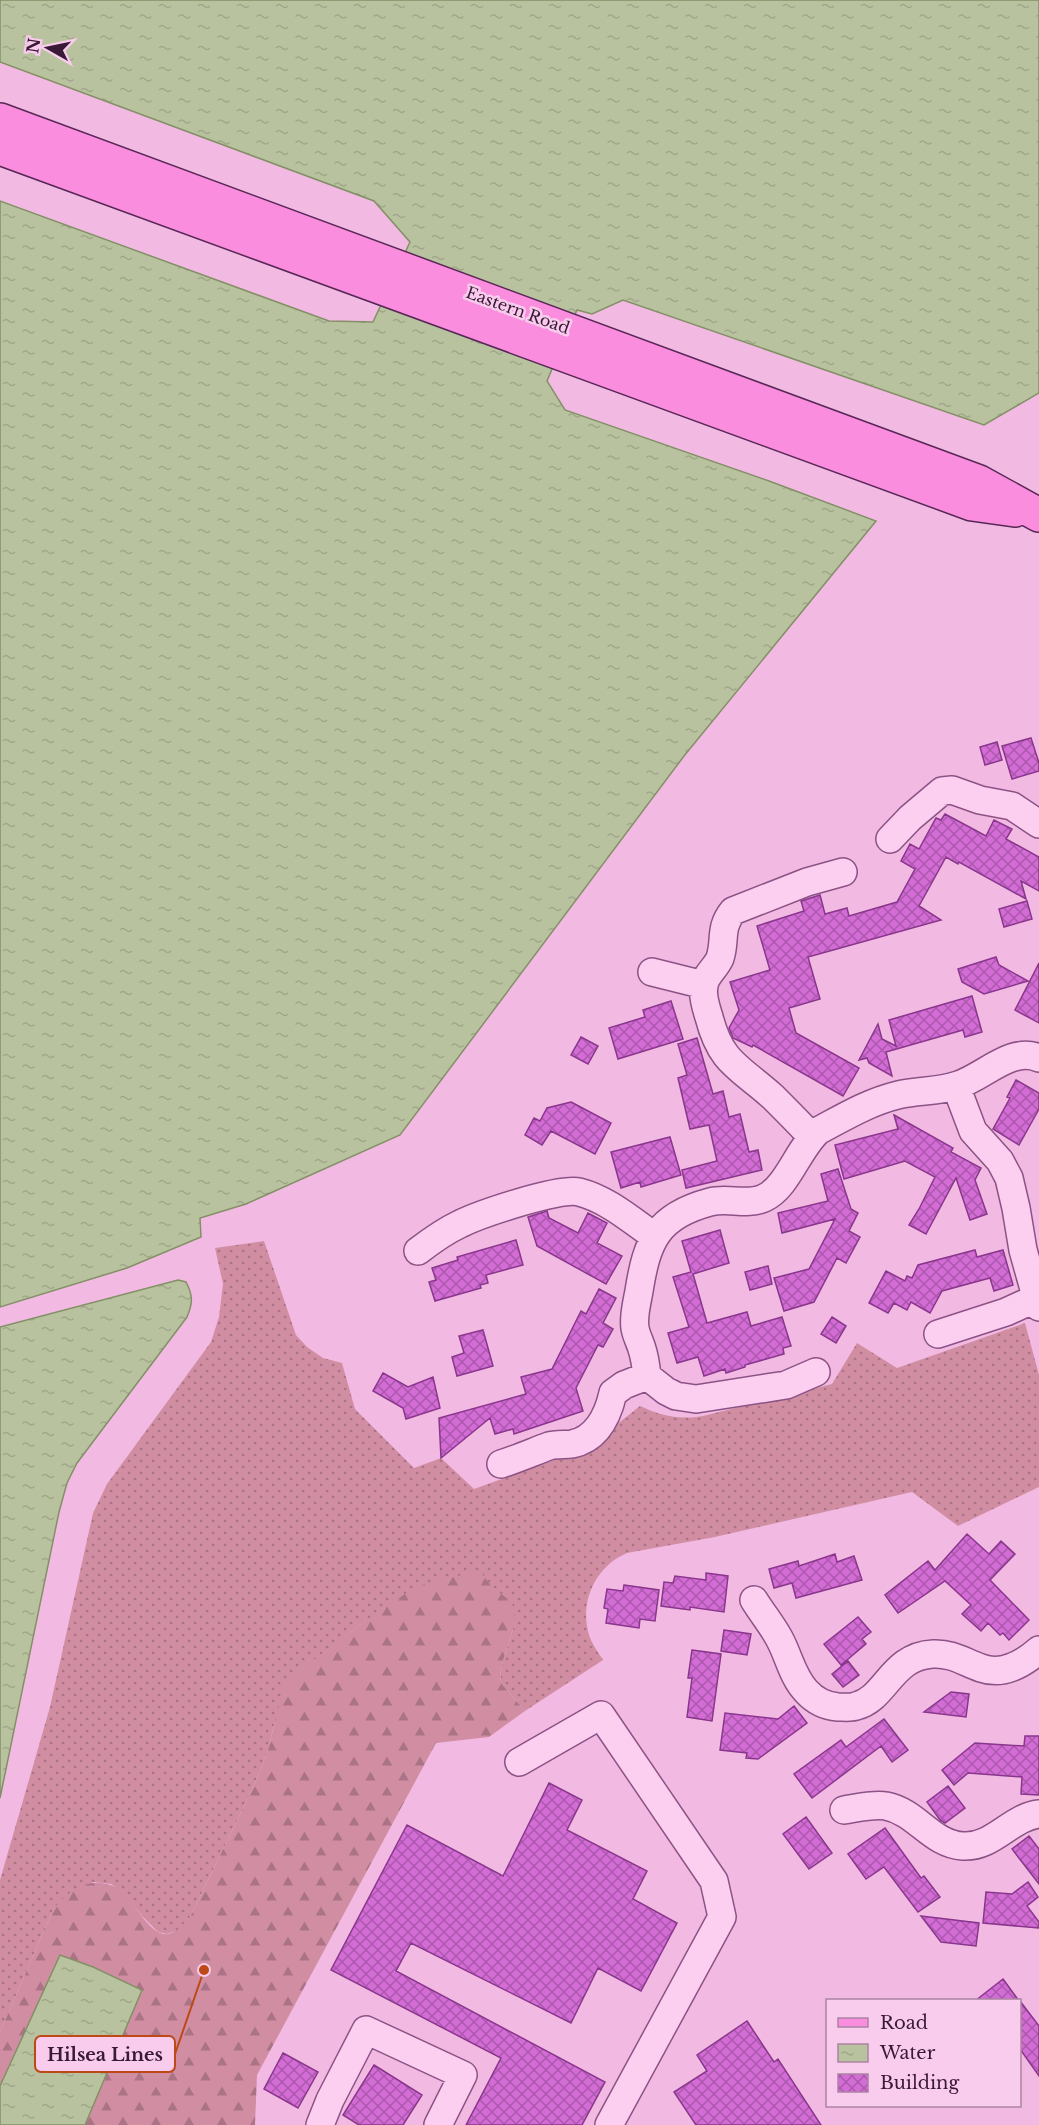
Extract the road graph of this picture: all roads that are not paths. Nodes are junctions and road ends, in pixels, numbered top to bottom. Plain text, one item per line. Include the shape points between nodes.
1 (0, 120) edge
2 (0, 148) edge
3 (262, 230) junction
4 (1035, 513) edge
5 (1039, 824) edge
6 (890, 839) dead end
7 (843, 872) dead end
8 (652, 972) dead end
9 (704, 985) junction
10 (1039, 1058) edge
11 (956, 1086) junction
12 (812, 1136) junction
13 (654, 1236) junction
14 (418, 1251) dead end
15 (1038, 1300) edge
16 (938, 1334) dead end
17 (816, 1372) dead end
18 (647, 1376) junction
19 (501, 1464) dead end
20 (754, 1600) dead end
21 (1039, 1650) edge
22 (519, 1762) dead end
23 (844, 1810) dead end
24 (1039, 1814) edge
25 (320, 2125) edge
26 (438, 2125) edge
27 (609, 2125) edge

1 - 3 main road, Eastern Road
2 - 3 main road, Eastern Road
3 - 4 main road, Eastern Road via 638,368 972,504
5 - 6 street via 1012,806 952,790 942,791
7 - 9 street via 733,911 726,919 718,963
8 - 9 street
9 - 12 street via 705,1005 722,1052
10 - 11 street via 1028,1055 1006,1060
11 - 12 street via 886,1098
11 - 15 street via 973,1131 1000,1161 1009,1178 1023,1250
12 - 13 street via 789,1172 765,1198 709,1202 679,1214
13 - 14 street via 596,1199 562,1191 461,1223
13 - 18 street via 641,1277 635,1327
15 - 16 street
17 - 18 street via 786,1385 696,1399 676,1396
18 - 19 street via 613,1393 608,1412 592,1435
20 - 21 street via 780,1640 794,1674 805,1690 826,1705 850,1707 865,1702 911,1658 921,1655 950,1655 981,1668 1000,1670 1019,1665
22 - 27 street via 601,1715 714,1881 722,1917
23 - 24 street via 884,1806 912,1816 940,1840 968,1846 987,1841 1013,1824
25 - 26 street via 366,2030 463,2075

